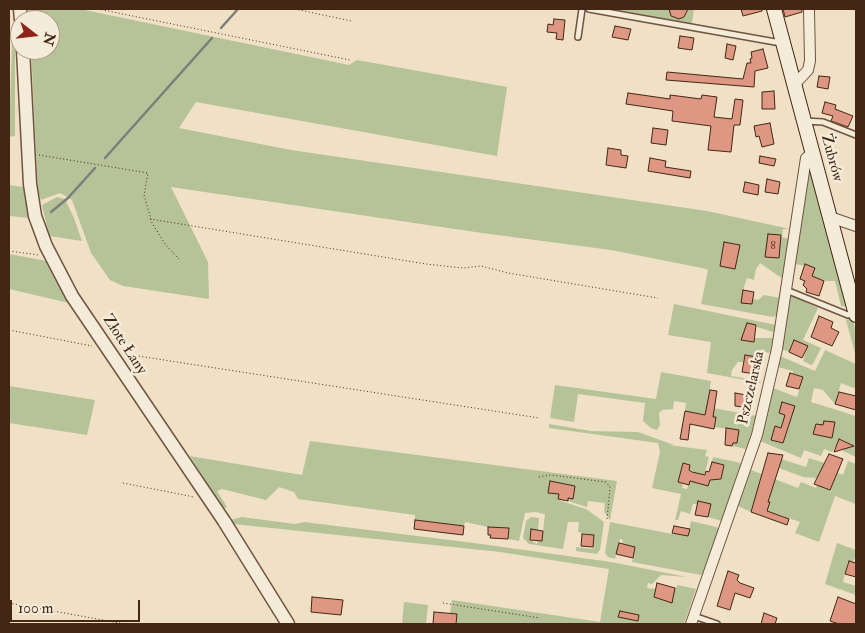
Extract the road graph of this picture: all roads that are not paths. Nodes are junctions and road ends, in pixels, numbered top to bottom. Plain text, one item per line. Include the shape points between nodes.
1 (582, 9) edge
2 (589, 9) edge
3 (774, 9) edge
4 (809, 9) edge
5 (578, 37) dead end
6 (784, 43) junction
7 (23, 60) edge
8 (795, 84) junction
9 (804, 121) junction
10 (856, 135) edge
11 (812, 154) junction
12 (830, 217) junction
13 (856, 226) edge
14 (786, 290) junction
15 (856, 314) edge
16 (692, 620) edge
17 (288, 624) edge
18 (717, 624) edge

1 - 5 lane
2 - 6 lane
3 - 6 main road, Żubrów
4 - 8 street via 810,61 802,78
6 - 8 main road, Żubrów
7 - 17 street, Złote Łany via 30,184 35,216 52,257 72,296 207,496
8 - 9 main road, Żubrów
9 - 10 lane via 823,122
9 - 11 main road, Żubrów
11 - 12 main road, Żubrów
11 - 14 street, Pszczelarska via 806,160
12 - 13 street
12 - 15 main road, Żubrów
14 - 15 lane via 848,315
14 - 16 street, Pszczelarska via 777,349 756,436
16 - 18 lane

